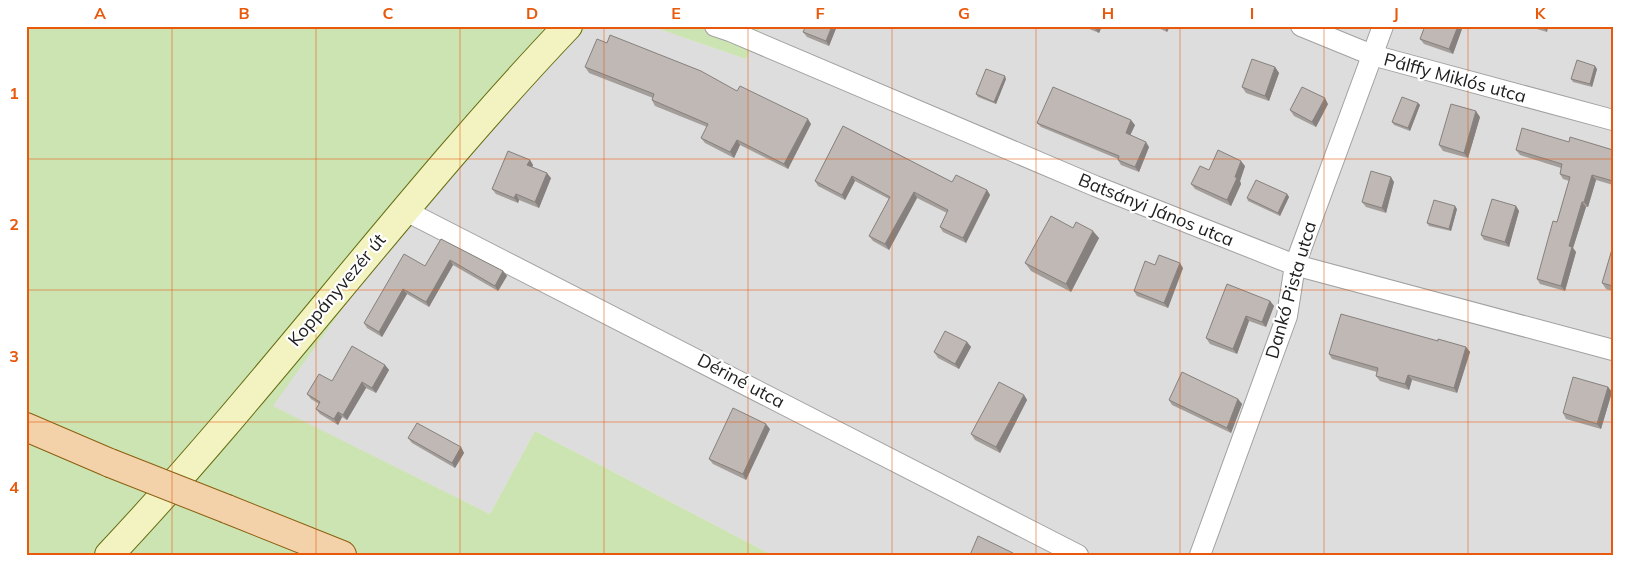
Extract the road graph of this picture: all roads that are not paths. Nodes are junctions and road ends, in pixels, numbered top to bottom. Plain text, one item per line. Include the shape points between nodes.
1 (568, 26) edge
2 (715, 26) edge
3 (1301, 26) edge
4 (1383, 26) edge
5 (1372, 55) junction
6 (1613, 120) edge
7 (404, 210) junction
8 (1295, 265) junction
9 (1613, 350) edge
10 (26, 427) edge
11 (108, 555) edge
12 (342, 555) edge
13 (1078, 555) edge
14 (1200, 555) edge

1 - 7 street, Koppányvezér út via 504,94
2 - 8 street, Batsányi János utca via 1095,186
3 - 5 street, Pálffy Miklós utca
4 - 5 street, Dankó Pista utca
5 - 6 street, Pálffy Miklós utca
5 - 8 street, Dankó Pista utca
7 - 11 street, Koppányvezér út via 204,450
7 - 13 street, Dériné utca
8 - 9 street, Batsányi János utca
8 - 14 street, Dankó Pista utca via 1287,316
10 - 12 main road, bridge

